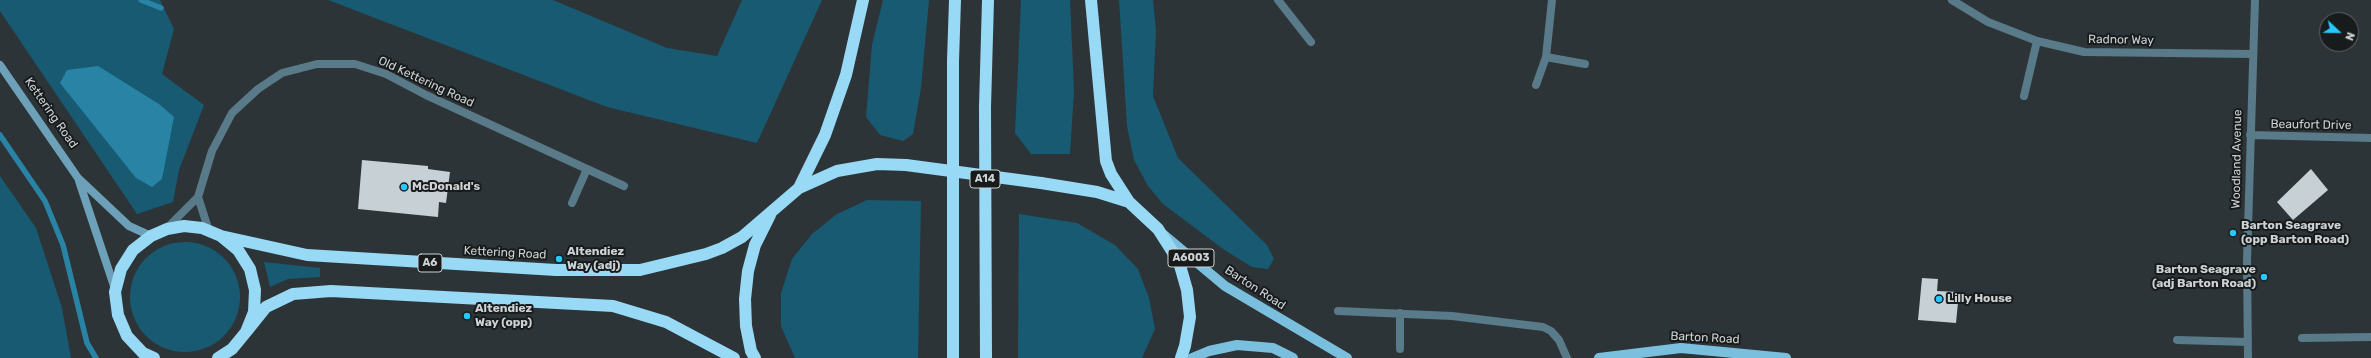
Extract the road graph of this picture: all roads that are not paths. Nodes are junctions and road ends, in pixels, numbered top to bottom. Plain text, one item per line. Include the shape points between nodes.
1 (863, 0) edge
2 (955, 0) edge
3 (988, 0) edge
4 (1091, 0) edge
5 (1278, 0) edge
6 (1552, 0) edge
7 (1952, 0) edge
8 (2255, 0) edge
9 (2037, 41) junction
10 (1311, 42) dead end
11 (2252, 54) junction
12 (1546, 57) junction
13 (1584, 64) dead end
14 (0, 65) edge
15 (1536, 85) dead end
16 (2024, 96) dead end
17 (2250, 135) junction
18 (2371, 138) edge
19 (587, 169) junction
20 (78, 178) junction
21 (624, 186) dead end
22 (799, 188) junction
23 (198, 197) junction
24 (1129, 202) junction
25 (572, 203) dead end
26 (773, 209) junction
27 (167, 229) junction
28 (1158, 229) junction
29 (209, 231) junction
30 (151, 236) junction
31 (222, 236) junction
32 (115, 292) junction
33 (1338, 311) dead end
34 (1400, 313) junction
35 (246, 332) junction
36 (2371, 337) edge
37 (2302, 338) dead end
38 (2177, 340) dead end
39 (2248, 342) junction
40 (1400, 349) dead end
41 (232, 353) edge
42 (154, 358) edge
43 (218, 358) edge
44 (734, 358) edge
45 (755, 358) edge
46 (953, 358) edge
47 (986, 358) edge
48 (1181, 358) edge
49 (1192, 358) edge
50 (1293, 358) edge
51 (1347, 358) edge
52 (1567, 358) edge
53 (1599, 358) edge
54 (1786, 358) edge
55 (2248, 358) edge

1 - 22 highway via 846,75 825,135
2 - 46 highway, A14
3 - 47 highway, A14 via 985,107
4 - 24 highway via 1104,149 1111,174
5 - 10 street
6 - 12 street
7 - 9 street, Radnor Way via 1988,22
8 - 11 street, Woodland Avenue
9 - 11 street, Radnor Way via 2084,52
9 - 16 street
11 - 17 street, Woodland Avenue
12 - 13 street
12 - 15 street
14 - 20 street, Kettering Road
17 - 18 street, Beaufort Drive
17 - 39 street, Woodland Avenue
19 - 21 street, Old Kettering Road
19 - 23 street, Old Kettering Road via 386,74 355,64 317,64 282,73 258,89 232,113 212,151
19 - 25 street
20 - 30 street via 129,226
20 - 32 street
22 - 24 highway, bridge via 837,171 877,164 906,165 1097,192
22 - 26 highway, Kettering Road
23 - 27 street, Old Kettering Road
23 - 29 street
24 - 28 highway
26 - 31 highway, Kettering Road / A6 via 742,237 722,248 640,270 556,270 314,255
26 - 45 highway via 755,245 745,292 746,326
27 - 29 highway via 184,226
27 - 30 highway
28 - 48 highway via 1179,262 1187,290 1190,317
28 - 51 main road, Barton Road / A6003 via 1225,286
29 - 31 highway
30 - 32 highway via 133,250 121,269
31 - 35 highway via 238,250 250,269 255,290 254,312
32 - 42 highway via 118,315 127,336 143,352
33 - 34 street
34 - 40 street
34 - 52 street via 1452,316 1543,327 1551,331 1558,340
35 - 41 highway
35 - 44 highway via 266,307 293,294 331,291 613,306 666,322
36 - 37 street
38 - 39 street
39 - 55 street, Woodland Avenue
41 - 43 highway
49 - 50 main road via 1209,351 1248,345 1273,348
53 - 54 main road, Barton Road via 1681,348

